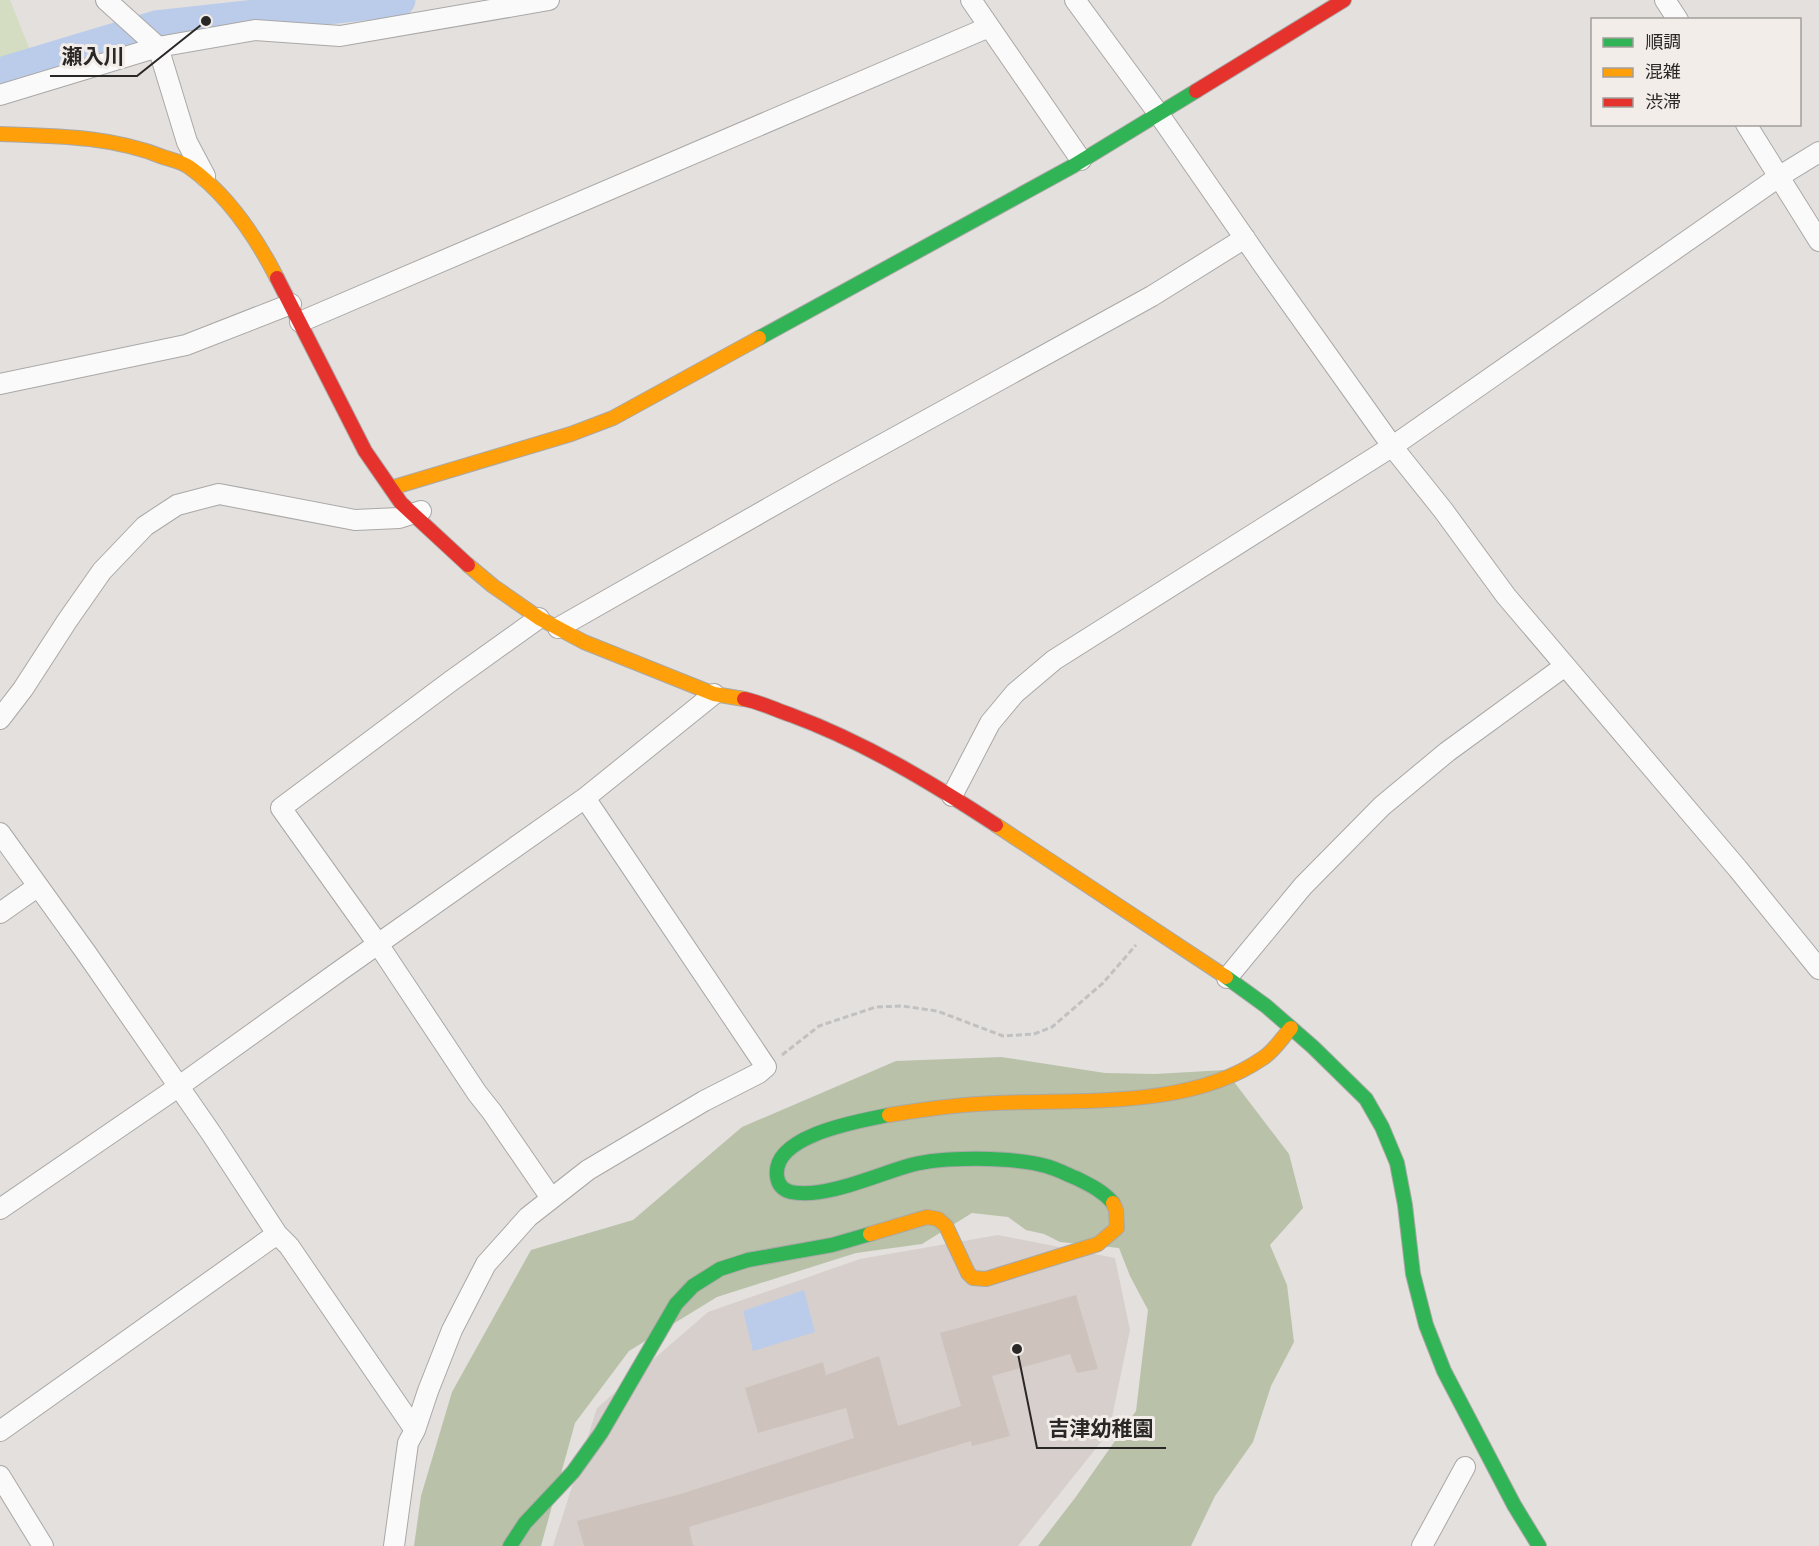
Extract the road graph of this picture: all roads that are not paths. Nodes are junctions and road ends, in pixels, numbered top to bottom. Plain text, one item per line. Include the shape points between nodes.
1 (106, 0) edge
2 (549, 0) edge
3 (971, 0) edge
4 (1075, 0) edge
5 (1344, 0) edge
6 (1665, 0) edge
7 (1677, 18) edge
8 (989, 27) junction
9 (155, 45) junction
10 (0, 95) edge
11 (1158, 113) junction
12 (1747, 126) edge
13 (0, 134) edge
14 (1819, 152) edge
15 (1081, 160) junction
16 (1780, 176) junction
17 (208, 184) junction
18 (223, 213) dead end
19 (1245, 238) junction
20 (1819, 241) edge
21 (291, 304) junction
22 (300, 322) junction
23 (0, 384) edge
24 (1393, 446) junction
25 (391, 488) junction
26 (418, 512) junction
27 (540, 618) junction
28 (558, 628) junction
29 (1565, 666) junction
30 (714, 694) junction
31 (0, 719) edge
32 (952, 796) junction
33 (585, 798) junction
34 (0, 833) edge
35 (38, 887) junction
36 (0, 913) edge
37 (378, 945) junction
38 (1819, 969) edge
39 (1227, 978) junction
40 (1291, 1028) junction
41 (178, 1087) junction
42 (551, 1198) junction
43 (0, 1209) edge
44 (277, 1234) junction
45 (415, 1430) junction
46 (0, 1431) edge
47 (1466, 1467) dead end
48 (0, 1476) edge
49 (43, 1546) edge
50 (394, 1546) edge
51 (510, 1546) edge
52 (1422, 1546) edge
53 (1539, 1546) edge

1 - 9 street
2 - 9 street via 340,36 255,30
3 - 8 street
4 - 11 street
5 - 11 street
6 - 7 street
8 - 15 street
8 - 22 street
9 - 10 street
9 - 17 street via 188,142
11 - 15 street
11 - 19 street
12 - 16 street
13 - 17 street via 114,142 187,166
14 - 16 street
15 - 25 street via 614,418
16 - 20 street
16 - 24 street
17 - 18 street
17 - 21 street via 238,216
19 - 24 street
19 - 28 street via 1152,296
21 - 22 street
21 - 23 street via 186,345
22 - 25 street via 365,451
24 - 29 street via 1506,596
24 - 32 street via 1054,660 1016,693 990,723
25 - 26 street via 401,503
26 - 27 street via 446,546 493,586
26 - 31 street via 399,518 355,520 219,494 177,505 145,526 102,571
27 - 28 street
27 - 37 street via 281,808
28 - 30 street
29 - 38 street
29 - 39 street via 1447,752 1382,806 1303,886
30 - 32 street via 750,700 823,727
30 - 33 street
32 - 39 street
33 - 37 street
33 - 42 street via 766,1067 588,1170
34 - 35 street
35 - 36 street
35 - 41 street
37 - 41 street
37 - 42 street
39 - 40 street
40 - 51 street via 1272,1052 1252,1065 1190,1090 1118,1100 961,1105 832,1127 794,1146 776,1171 784,1190 794,1193 832,1190 904,1166 940,1160 1020,1161 1054,1168 1101,1190 1116,1207 1117,1228 1098,1244 986,1279 968,1274 946,1226 927,1217 832,1245 720,1269 693,1286 676,1304 601,1433
40 - 53 street via 1366,1099 1382,1127 1397,1162 1413,1274 1426,1325 1444,1371
41 - 43 street
41 - 44 street
42 - 45 street via 486,1263 452,1330
44 - 45 street
44 - 46 street
45 - 50 street via 408,1443
47 - 52 street
48 - 49 street

